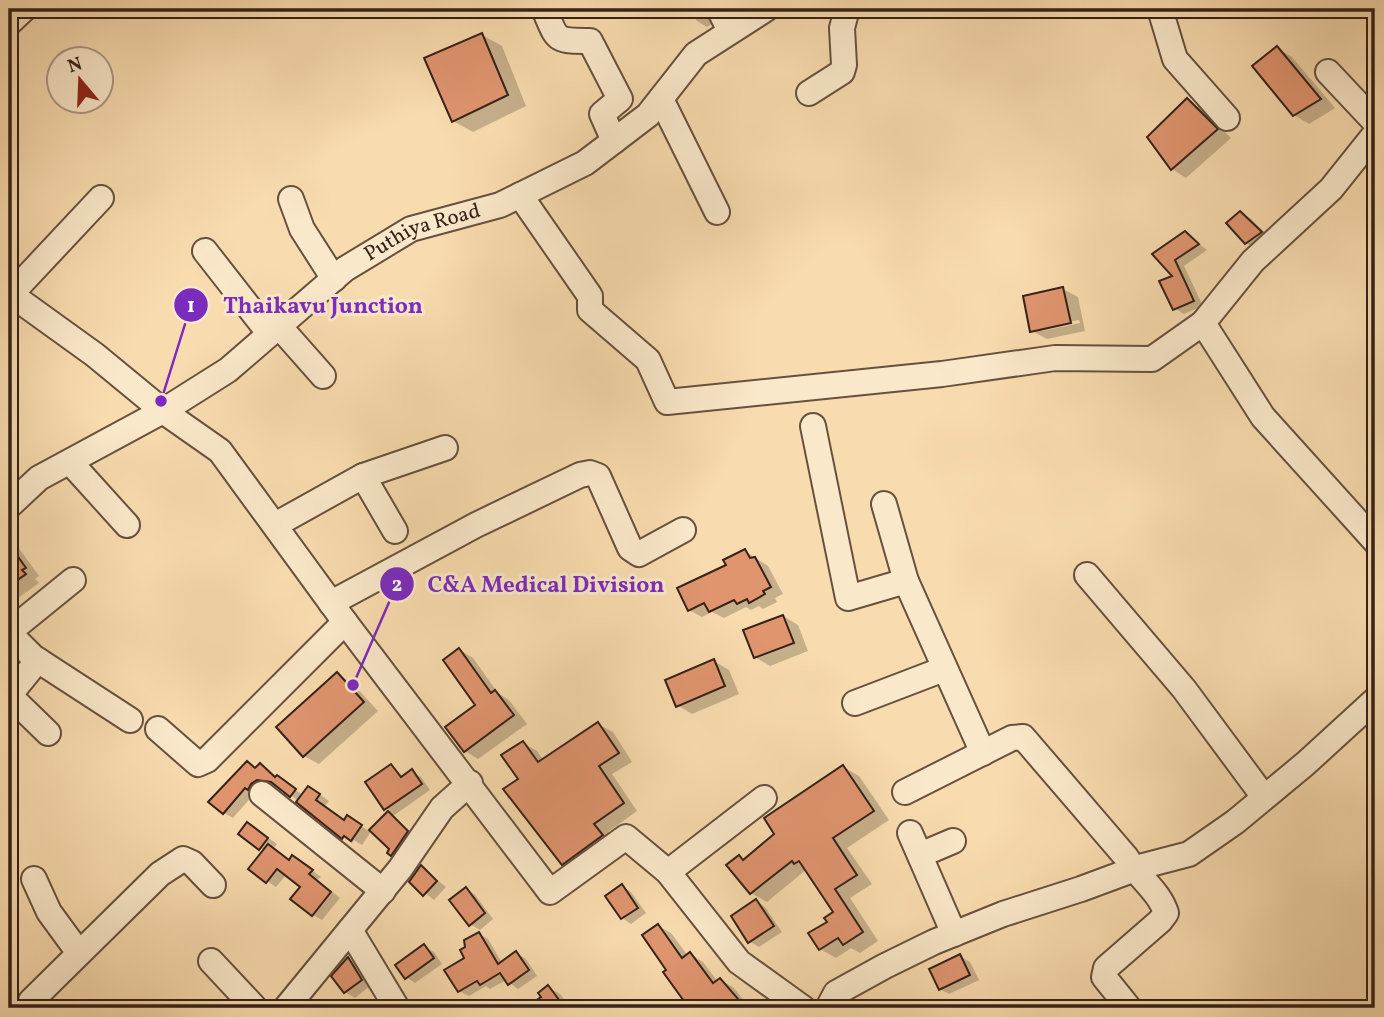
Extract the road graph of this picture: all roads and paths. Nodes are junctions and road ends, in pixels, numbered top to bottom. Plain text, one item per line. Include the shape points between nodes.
1 (544, 9) edge
2 (719, 9) edge
3 (766, 9) edge
4 (847, 9) edge
5 (1160, 9) edge
6 (730, 31) junction
7 (1328, 72) dead end
8 (809, 93) dead end
9 (661, 99) junction
10 (1227, 118) dead end
11 (1375, 122) edge
12 (1375, 134) edge
13 (614, 141) junction
14 (520, 195) junction
15 (101, 198) dead end
16 (291, 199) dead end
17 (717, 212) dead end
18 (205, 251) dead end
19 (334, 279) junction
20 (10, 294) edge
21 (1203, 323) junction
22 (274, 329) junction
23 (323, 376) dead end
24 (163, 411) junction
25 (813, 426) dead end
26 (445, 448) dead end
27 (70, 462) junction
28 (363, 476) junction
29 (884, 503) dead end
30 (9, 506) edge
31 (127, 525) dead end
32 (275, 525) junction
33 (683, 530) dead end
34 (396, 531) dead end
35 (1375, 541) edge
36 (1087, 575) dead end
37 (73, 580) dead end
38 (905, 581) junction
39 (338, 612) junction
40 (9, 632) edge
41 (38, 660) junction
42 (944, 669) junction
43 (1375, 700) edge
44 (855, 703) dead end
45 (130, 720) dead end
46 (158, 729) dead end
47 (48, 733) dead end
48 (983, 753) junction
49 (470, 783) junction
50 (905, 792) dead end
51 (262, 794) dead end
52 (1264, 797) junction
53 (764, 798) dead end
54 (953, 841) dead end
55 (1133, 870) junction
56 (668, 872) junction
57 (34, 879) dead end
58 (213, 885) dead end
59 (383, 891) junction
60 (350, 930) junction
61 (954, 934) junction
62 (79, 953) junction
63 (211, 961) dead end
64 (31, 1006) edge
65 (255, 1008) edge
66 (286, 1008) edge
67 (397, 1008) edge
68 (803, 1008) edge
69 (828, 1008) edge
70 (1129, 1008) edge

1 - 13 street via 557,38 590,41 620,99 602,114
2 - 6 street
3 - 6 street, Puthiya Road
4 - 8 street via 842,72
5 - 10 street via 1175,60
6 - 9 street, Puthiya Road via 696,54
7 - 11 street
9 - 13 street, Puthiya Road
9 - 17 street
12 - 21 street via 1331,189 1253,261
13 - 14 street, Puthiya Road via 585,163
14 - 19 street, Puthiya Road via 500,205 411,229
14 - 21 street via 590,296 590,310 648,360 667,402 1055,358 1152,359
15 - 20 street
16 - 19 street via 302,229
18 - 22 street
19 - 22 street, Puthiya Road
20 - 24 street
21 - 35 street via 1263,417
22 - 23 street
22 - 24 street, Puthiya Road via 228,370
24 - 27 street, Puthiya Road
24 - 32 street via 220,451
25 - 38 street via 848,598
26 - 28 street
27 - 30 street, Puthiya Road via 39,478
27 - 31 street
28 - 32 street
28 - 34 street
29 - 38 street
32 - 39 street
33 - 39 street via 639,554 630,548 597,476 580,475 476,525
36 - 52 street via 1184,688
37 - 40 street
38 - 42 street
39 - 46 street via 206,760 198,764
39 - 49 street
40 - 41 street
41 - 45 street
41 - 47 street via 11,696
42 - 44 street
42 - 48 street
43 - 52 street
48 - 50 street
48 - 55 street via 1023,737
49 - 56 street via 550,892 626,837
49 - 59 street via 442,808
51 - 59 street
52 - 55 street via 1189,854
53 - 56 street
54 - 61 street via 915,844
55 - 61 street
55 - 70 street via 1166,913 1105,968 1104,978
56 - 68 street via 739,962
57 - 62 street via 49,912
58 - 62 street via 183,859 160,874
59 - 60 street
60 - 66 street
60 - 67 street
61 - 69 street via 836,993
62 - 64 street
63 - 65 street

